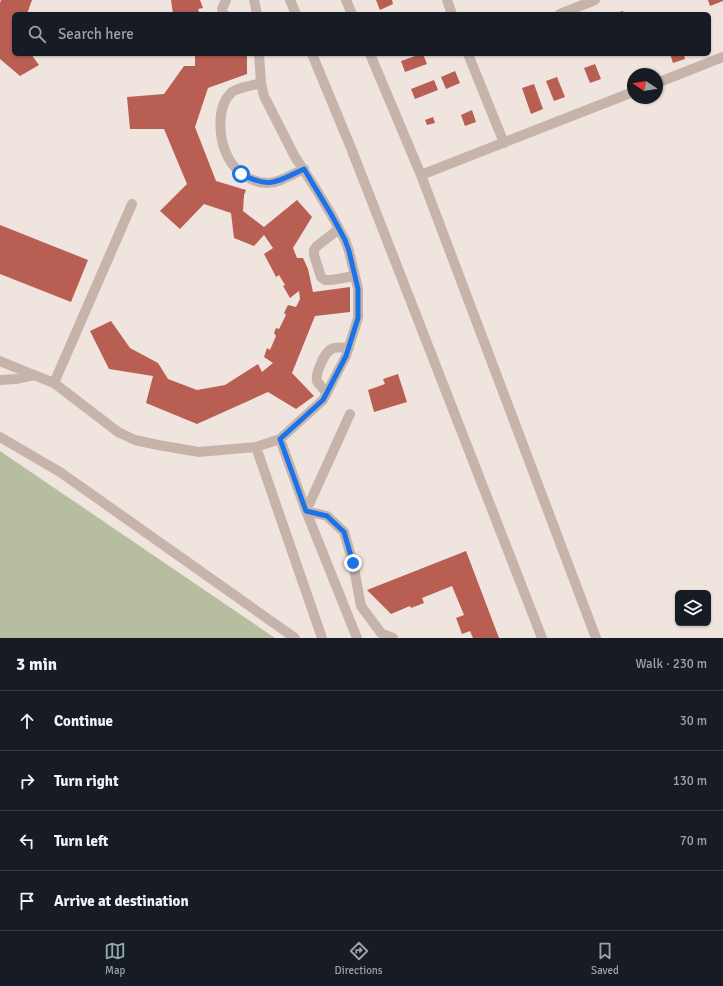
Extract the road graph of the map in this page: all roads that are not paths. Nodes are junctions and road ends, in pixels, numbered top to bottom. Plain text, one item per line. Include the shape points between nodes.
1 (226, 0) edge
2 (254, 0) edge
3 (290, 0) edge
4 (346, 0) edge
5 (447, 0) edge
6 (595, 0) edge
7 (223, 12) edge
8 (257, 12) edge
9 (295, 12) edge
10 (351, 12) edge
11 (451, 12) edge
12 (565, 12) edge
13 (259, 56) edge
14 (313, 56) edge
15 (371, 56) edge
16 (469, 56) edge
17 (723, 57) edge
18 (663, 81) edge
19 (261, 83) junction
20 (627, 94) edge
21 (504, 143) junction
22 (304, 169) junction
23 (421, 175) junction
24 (132, 204) dead end
25 (339, 229) junction
26 (355, 276) junction
27 (349, 348) junction
28 (0, 361) edge
29 (34, 375) junction
30 (0, 380) edge
31 (54, 383) junction
32 (327, 393) junction
33 (350, 414) dead end
34 (0, 437) edge
35 (280, 439) junction
36 (256, 447) junction
37 (306, 511) junction
38 (295, 638) edge
39 (322, 638) edge
40 (357, 638) edge
41 (393, 638) edge
42 (542, 638) edge
43 (596, 638) edge

1 - 7 street
2 - 8 street
3 - 9 street
4 - 10 street
5 - 11 street
6 - 12 street
13 - 19 street
14 - 42 street via 352,148
15 - 23 street
16 - 21 street
17 - 18 street
19 - 22 street via 264,96 295,157
19 - 22 street via 232,92 223,105 223,144 229,160 241,174 266,183 276,182
20 - 21 street
21 - 23 street
22 - 25 street
23 - 43 street
24 - 31 street
25 - 26 street via 349,251
25 - 26 street via 314,250 320,277 331,280
26 - 27 street via 358,289 358,318
27 - 32 street
27 - 32 street via 330,349 316,373 316,379
28 - 29 street
29 - 30 street
29 - 31 street
31 - 36 street via 118,432 135,440 199,452
32 - 35 street via 323,400
33 - 37 street
34 - 38 street via 60,472
35 - 36 street
35 - 37 street
36 - 39 street
37 - 40 street
37 - 41 street via 327,516 344,532 361,606 381,632

